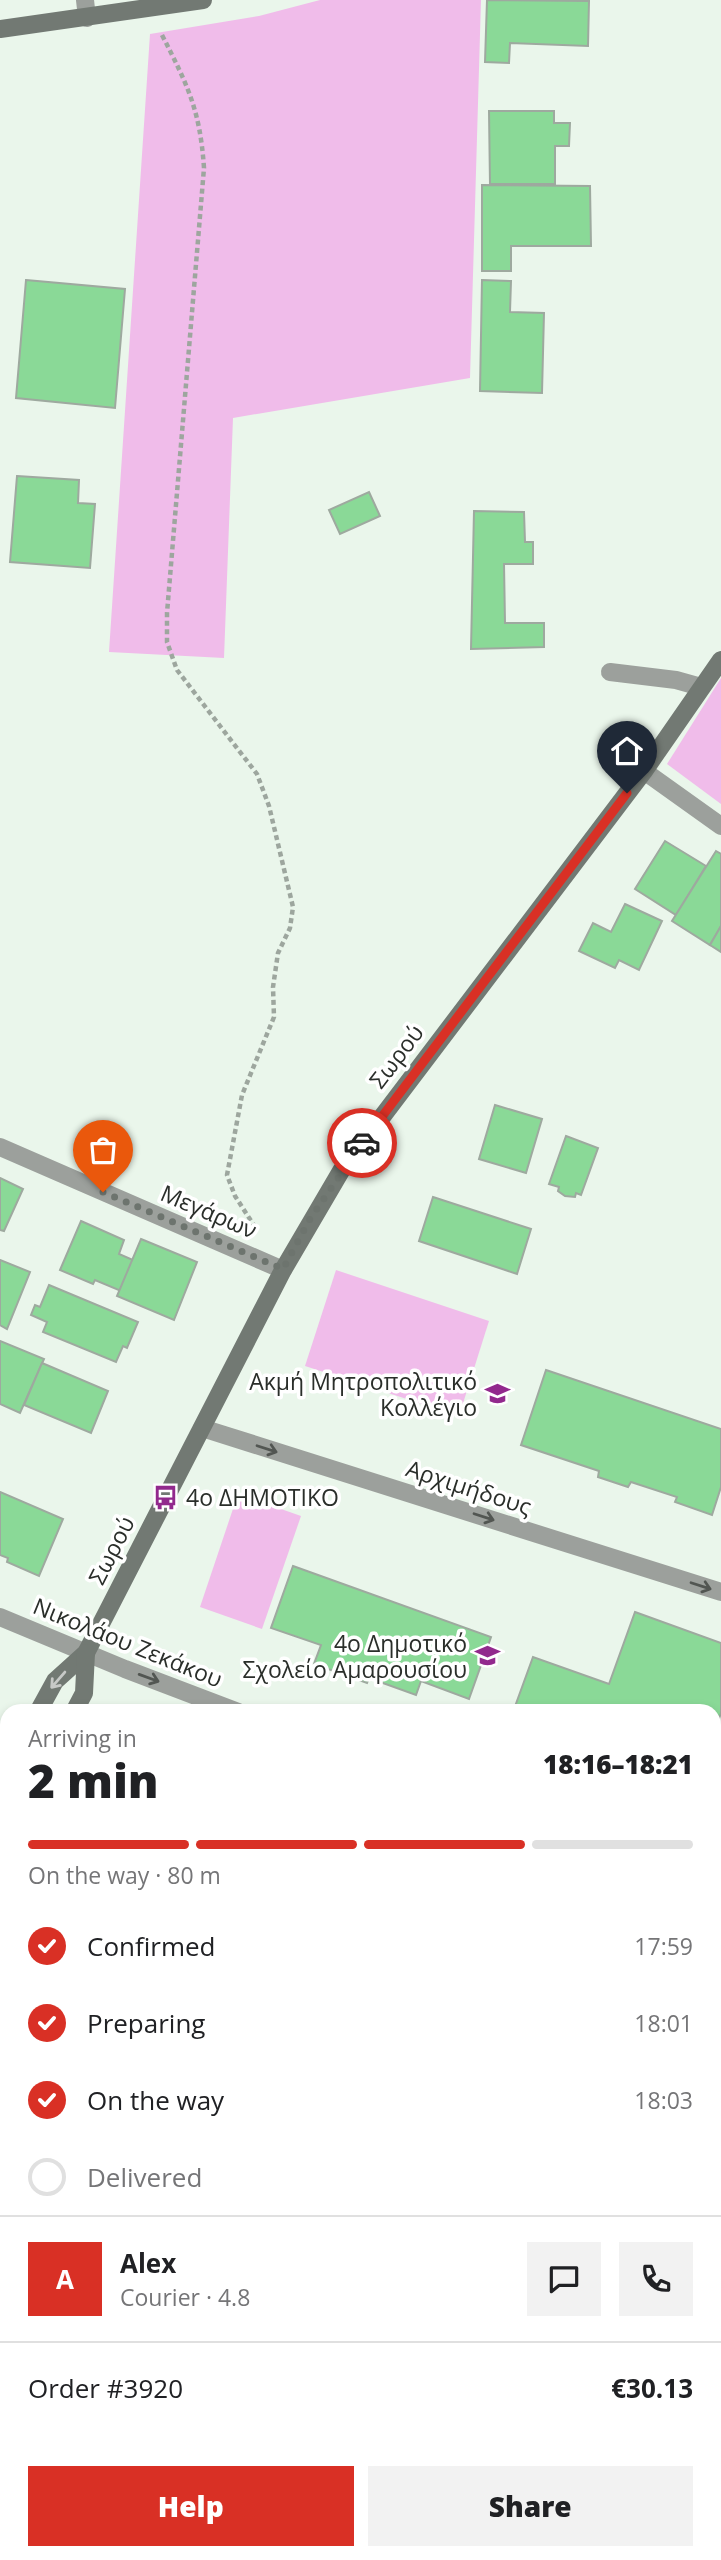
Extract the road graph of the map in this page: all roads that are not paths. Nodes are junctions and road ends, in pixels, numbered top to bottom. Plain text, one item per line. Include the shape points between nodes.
1 (203, 0) edge
2 (86, 9) edge
3 (0, 29) edge
4 (721, 660) edge
5 (610, 672) dead end
6 (701, 687) junction
7 (644, 771) junction
8 (721, 826) edge
9 (0, 1147) edge
10 (283, 1269) junction
11 (202, 1428) junction
12 (721, 1592) edge
13 (0, 1617) edge
14 (86, 1653) junction
15 (42, 1704) edge
16 (78, 1704) edge
17 (217, 1704) edge

1 - 2 street via 149,9
2 - 3 street
4 - 6 street, Σωρού
5 - 6 street
6 - 7 street, Σωρού
7 - 8 street
7 - 10 street, Σωρού via 341,1171
9 - 10 street, Μεγάρων
10 - 11 street, Σωρού
11 -> 12 street, Αρχιμήδους
11 - 14 street, Σωρού
13 - 14 street, Νικολάου Ζεκάκου
14 -> 15 street, Σωρού via 55,1681
14 - 16 street, Σωρού via 84,1693
14 -> 17 street, Νικολάου Ζεκάκου

